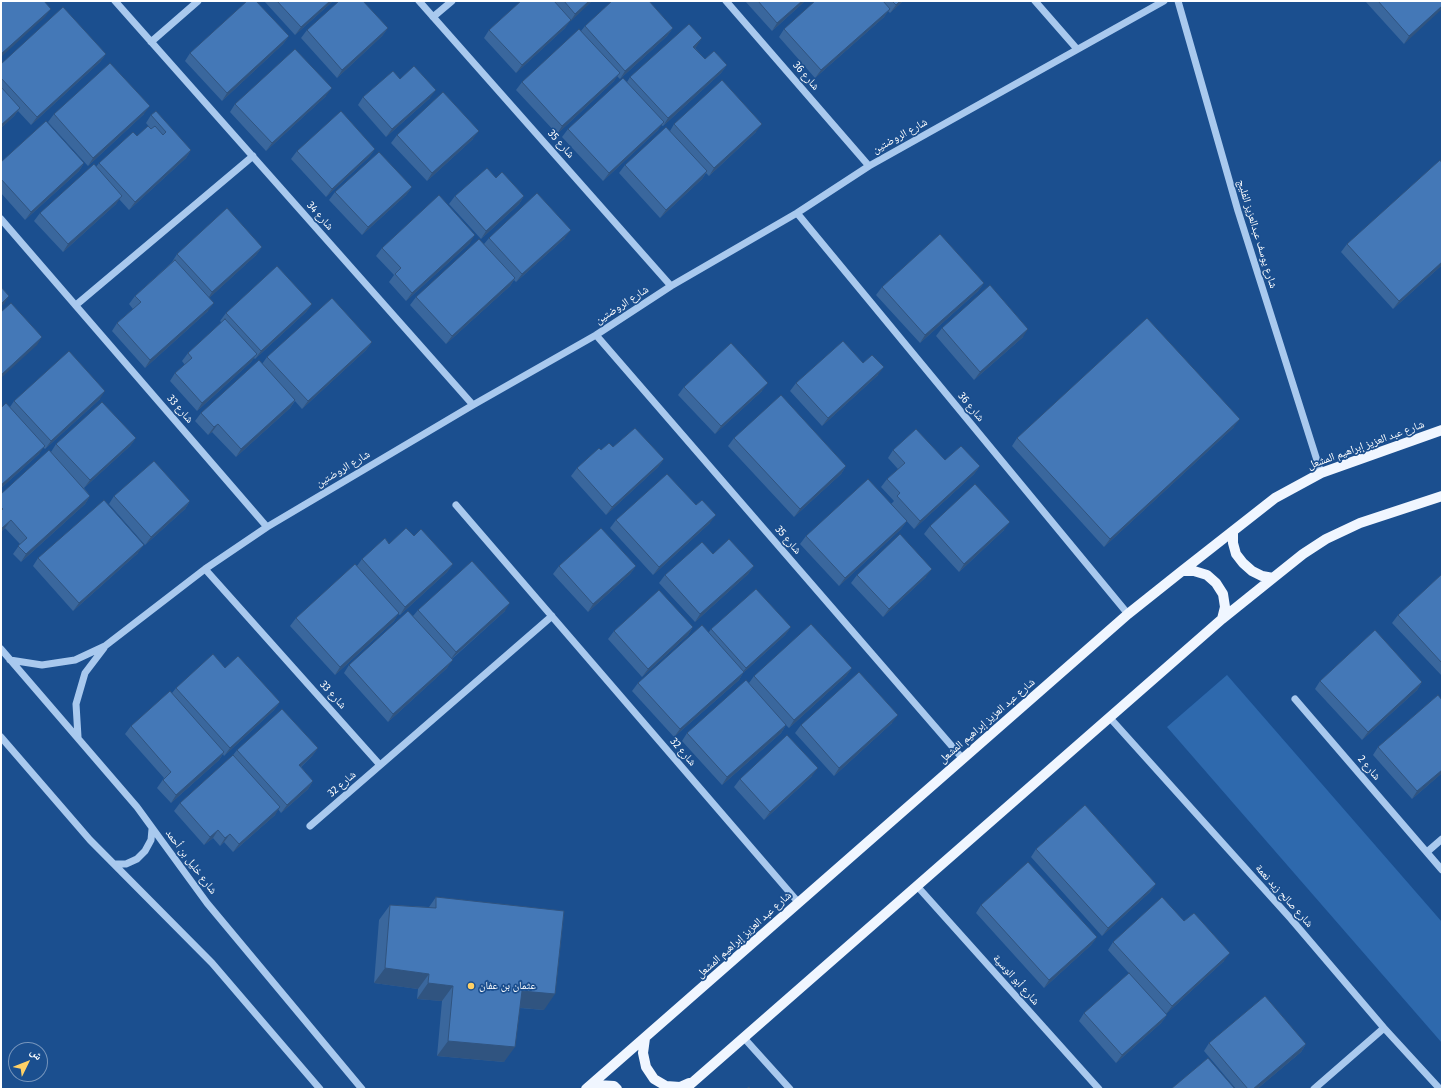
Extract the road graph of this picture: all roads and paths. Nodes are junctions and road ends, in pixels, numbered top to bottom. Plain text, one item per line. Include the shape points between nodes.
1 (115, 1) edge
2 (198, 1) edge
3 (419, 1) edge
4 (452, 1) edge
5 (726, 1) edge
6 (1034, 1) edge
7 (1164, 1) edge
8 (1178, 1) edge
9 (433, 17) junction
10 (151, 42) junction
11 (1077, 49) junction
12 (253, 156) junction
13 (869, 166) junction
14 (797, 213) junction
15 (1, 218) edge
16 (672, 286) junction
17 (76, 305) junction
18 (596, 335) junction
19 (473, 405) junction
20 (1442, 430) edge
21 (1321, 473) junction
22 (1442, 496) edge
23 (456, 505) dead end
24 (267, 527) junction
25 (1233, 531) junction
26 (205, 569) junction
27 (1182, 571) junction
28 (1273, 578) junction
29 (1128, 614) junction
30 (552, 616) junction
31 (1222, 619) junction
32 (105, 646) junction
33 (1, 649) edge
34 (10, 660) junction
35 (1295, 699) dead end
36 (1110, 718) junction
37 (1, 737) edge
38 (78, 737) junction
39 (963, 759) junction
40 (380, 765) junction
41 (310, 826) dead end
42 (152, 828) junction
43 (1442, 839) edge
44 (1427, 852) junction
45 (115, 864) junction
46 (1442, 870) edge
47 (918, 886) junction
48 (798, 902) junction
49 (1384, 1028) junction
50 (645, 1038) junction
51 (744, 1038) junction
52 (693, 1082) junction
53 (320, 1089) edge
54 (362, 1089) edge
55 (586, 1089) edge
56 (589, 1089) edge
57 (618, 1089) edge
58 (684, 1089) edge
59 (790, 1089) edge
60 (1098, 1089) edge
61 (1314, 1089) edge
62 (1440, 1089) edge

1 - 10 street, شارع 34
2 - 10 street
3 - 9 street, شارع 35
4 - 9 street
5 - 13 street, شارع 36
6 - 11 street
7 - 11 street, شارع الروضتين
8 - 21 street, شارع يوسف عبدالعزيز الفليج via 1238,211
9 - 16 street, شارع 35
10 - 12 street, شارع 34
11 - 13 street, شارع الروضتين
12 - 17 street
12 - 19 street, شارع 34
13 - 14 street, شارع الروضتين
14 - 16 street, شارع الروضتين
14 - 29 street, شارع 36
15 - 17 street, شارع 33
16 - 18 street, شارع الروضتين
17 - 24 street, شارع 33
18 - 19 street, شارع الروضتين
18 - 39 street, شارع 35
19 - 24 street, شارع الروضتين
20 - 21 main road, شارع عبد العزيز إبراهيم المشعل
21 - 25 main road, شارع عبد العزيز إبراهيم المشعل via 1275,498
22 - 28 main road via 1360,523 1326,540
23 - 30 street, شارع 32
24 - 26 street, شارع الروضتين
25 - 27 main road, شارع عبد العزيز إبراهيم المشعل
25 - 28 main road via 1236,554 1243,564 1262,576
26 - 32 street, شارع الروضتين
26 - 40 street, شارع 33
27 - 29 main road, شارع عبد العزيز إبراهيم المشعل
27 - 31 main road via 1206,575 1216,583 1223,594
28 - 31 main road
29 - 39 main road, شارع عبد العزيز إبراهيم المشعل
30 - 40 street, شارع 32
30 - 48 street, شارع 32
31 - 36 main road
32 - 34 street, شارع الروضتين via 75,660 42,665
32 - 38 street, شارع الروضتين via 85,673 76,704
33 - 34 street, شارع خليل بن أحمد
34 - 38 street, شارع خليل بن أحمد
35 - 44 street, شارع 2
36 - 47 main road
36 - 49 street, شارع صالح زيد نعمة via 1291,919
37 - 45 street via 90,840
38 - 42 street, شارع خليل بن أحمد
39 - 48 main road, شارع عبد العزيز إبراهيم المشعل
40 - 41 street, شارع 32
42 - 45 street via 151,840 137,859 126,864
42 - 54 street, شارع خليل بن أحمد via 207,903
43 - 44 street
44 - 46 street, شارع 2
45 - 53 street via 212,963
47 - 51 main road
47 - 60 street, شارع أبو الوسية
48 - 50 main road, شارع عبد العزيز إبراهيم المشعل
49 - 61 street
49 - 62 street, شارع صالح زيد نعمة
50 - 52 main road via 643,1053 646,1067 654,1078 666,1086 680,1087
50 - 55 main road, شارع عبد العزيز إبراهيم المشعل
51 - 52 main road
51 - 59 street
52 - 58 main road
56 - 57 main road via 597,1085 614,1086

